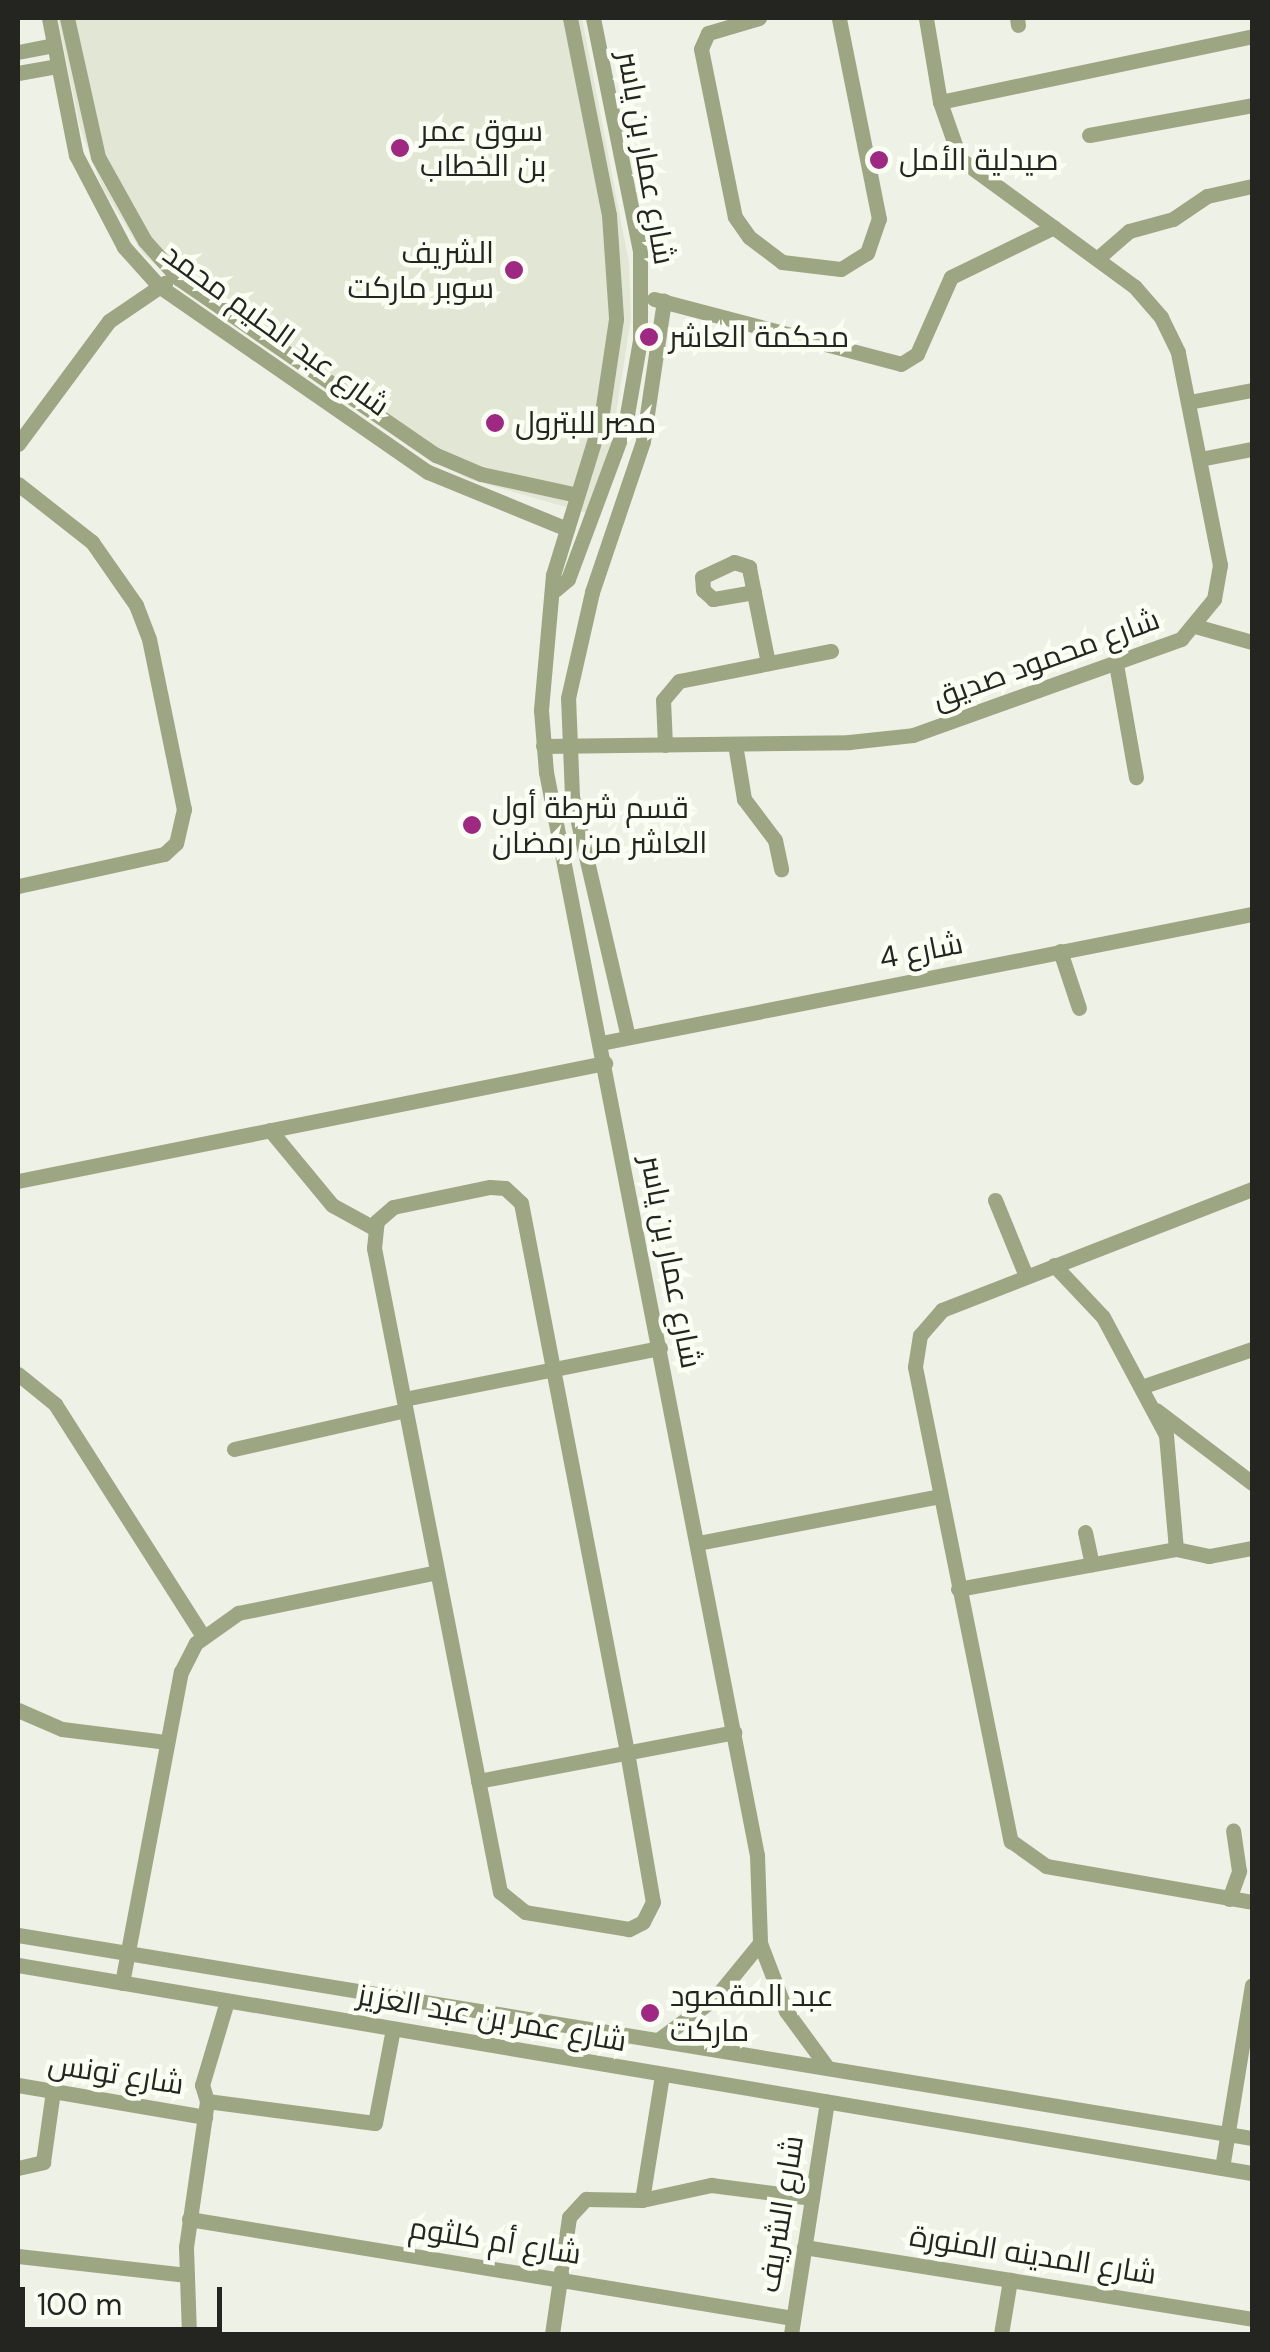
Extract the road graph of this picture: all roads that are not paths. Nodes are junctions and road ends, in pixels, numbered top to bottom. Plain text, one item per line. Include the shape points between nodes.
1 (49, 18) edge
2 (67, 18) edge
3 (570, 18) edge
4 (593, 18) edge
5 (759, 18) edge
6 (839, 18) edge
7 (926, 18) edge
8 (1252, 36) edge
9 (53, 46) junction
10 (18, 52) edge
11 (56, 66) junction
12 (18, 73) edge
13 (940, 102) junction
14 (1252, 105) edge
15 (1089, 134) dead end
16 (1252, 186) edge
17 (1054, 228) junction
18 (1098, 258) junction
19 (178, 278) junction
20 (159, 286) junction
21 (641, 296) junction
22 (664, 302) junction
23 (1252, 390) edge
24 (1189, 402) junction
25 (601, 419) junction
26 (625, 426) junction
27 (18, 444) edge
28 (1252, 449) edge
29 (1200, 460) junction
30 (460, 467) junction
31 (452, 483) junction
32 (18, 484) edge
33 (578, 495) junction
34 (567, 530) junction
35 (554, 590) junction
36 (754, 592) dead end
37 (1195, 626) junction
38 (1252, 642) edge
39 (831, 651) dead end
40 (768, 663) junction
41 (1116, 664) junction
42 (735, 744) junction
43 (665, 745) junction
44 (544, 746) junction
45 (567, 746) junction
46 (1136, 777) dead end
47 (781, 869) dead end
48 (18, 886) edge
49 (1252, 914) edge
50 (1060, 952) junction
51 (1080, 1008) dead end
52 (628, 1037) junction
53 (601, 1043) junction
54 (605, 1063) junction
55 (270, 1130) junction
56 (18, 1181) edge
57 (1252, 1189) edge
58 (995, 1200) dead end
59 (374, 1228) junction
60 (1054, 1265) junction
61 (1026, 1276) junction
62 (660, 1348) junction
63 (1252, 1349) edge
64 (553, 1369) junction
65 (18, 1374) edge
66 (1141, 1387) junction
67 (404, 1404) junction
68 (1150, 1406) junction
69 (234, 1448) dead end
70 (1252, 1483) edge
71 (939, 1496) junction
72 (1085, 1532) dead end
73 (698, 1544) junction
74 (1252, 1548) edge
75 (1176, 1549) junction
76 (1092, 1564) junction
77 (437, 1572) junction
78 (958, 1588) junction
79 (202, 1635) junction
80 (18, 1710) edge
81 (734, 1732) junction
82 (166, 1742) junction
83 (626, 1752) junction
84 (478, 1780) junction
85 (1233, 1830) dead end
86 (1229, 1898) junction
87 (1252, 1902) edge
88 (18, 1934) edge
89 (760, 1944) junction
90 (127, 1952) junction
91 (18, 1965) edge
92 (122, 1983) junction
93 (1252, 1984) edge
94 (227, 2001) junction
95 (393, 2029) junction
96 (658, 2040) junction
97 (827, 2067) junction
98 (662, 2074) junction
99 (18, 2085) edge
100 (53, 2091) junction
101 (827, 2102) junction
102 (206, 2104) junction
103 (1228, 2134) junction
104 (1252, 2138) edge
105 (18, 2168) edge
106 (1222, 2168) junction
107 (1252, 2173) edge
108 (812, 2198) junction
109 (642, 2200) junction
110 (189, 2219) junction
111 (804, 2246) junction
112 (18, 2256) edge
113 (187, 2275) junction
114 (560, 2278) junction
115 (1010, 2280) junction
116 (1252, 2319) edge
117 (792, 2326) edge
118 (189, 2334) edge
119 (552, 2334) edge
120 (1000, 2334) edge

1 - 9 street, شارع عبد الحليم محمد
2 - 19 street, شارع عبد الحليم محمد via 98,156 146,241
3 - 25 street, شارع عمار بن ياسر via 615,265 613,353
4 - 21 street, شارع عمار بن ياسر via 640,251
5 - 6 street via 708,33 701,50 736,217 749,237 782,262 841,269 867,254 879,219
7 - 13 street, شارع محمود صديق
8 - 13 street
9 - 10 street
9 - 11 street, شارع عبد الحليم محمد
11 - 12 street
11 - 20 street, شارع عبد الحليم محمد via 72,140 97,203
13 - 17 street, شارع محمود صديق via 960,159
14 - 15 street
16 - 18 street via 1206,196 1173,219 1129,231
17 - 18 street, شارع محمود صديق
17 - 22 street via 951,277 917,354 900,364
18 - 24 street, شارع محمود صديق via 1161,317 1178,352
19 - 20 street
19 - 30 street, شارع عبد الحليم محمد
20 - 27 street via 110,321
20 - 31 street, شارع عبد الحليم محمد via 404,457
21 - 22 street
21 - 26 street, شارع عمار بن ياسر
22 - 45 street via 643,440 574,662
23 - 24 street
24 - 29 street, شارع محمود صديق
25 - 26 street
25 - 33 street, شارع عمار بن ياسر
26 - 35 street, شارع عمار بن ياسر via 568,579
28 - 29 street
29 - 37 street, شارع محمود صديق via 1220,565 1214,599
30 - 31 street
30 - 33 street, شارع عبد الحليم محمد
31 - 34 street, شارع عبد الحليم محمد
32 - 48 street via 92,542 136,605 150,639 184,809 182,828 164,854
33 - 34 street, شارع عمار بن ياسر
34 - 35 street, شارع عمار بن ياسر
35 - 44 street, شارع عمار بن ياسر
36 - 40 street
37 - 38 street
37 - 41 street, شارع محمود صديق via 1181,640
39 - 40 street
40 - 43 street via 669,689 662,712
41 - 42 street, شارع محمود صديق via 913,734
41 - 46 street
42 - 43 street, شارع محمود صديق
42 - 47 street via 744,799 776,840
43 - 45 street, شارع محمود صديق
44 - 45 street, شارع محمود صديق
44 - 53 street, شارع عمار بن ياسر
45 - 52 street via 572,796
49 - 50 street, شارع 4
50 - 51 street
50 - 52 street, شارع 4
52 - 53 street, شارع 4
53 - 54 street, شارع عمار بن ياسر
54 - 55 street
54 - 62 street, شارع عمار بن ياسر
55 - 56 street
55 - 59 street via 332,1205
57 - 60 street
58 - 61 street
59 - 64 street via 400,1205 490,1187 511,1192 520,1204
59 - 67 street
60 - 61 street
60 - 66 street via 1093,1302
61 - 71 street via 942,1310 920,1335 915,1367
62 - 64 street
62 - 73 street, شارع عمار بن ياسر
63 - 66 street
64 - 67 street
64 - 83 street
65 - 79 street via 55,1404
66 - 68 street
67 - 69 street
67 - 77 street
68 - 70 street
68 - 75 street via 1170,1448 1168,1521
71 - 73 street
71 - 78 street
72 - 76 street
73 - 81 street, شارع عمار بن ياسر
74 - 75 street via 1209,1556
75 - 76 street
76 - 78 street
77 - 79 street via 238,1613
77 - 84 street
78 - 86 street via 1003,1820 1016,1848 1046,1866
79 - 82 street via 181,1672
80 - 82 street via 62,1729
81 - 83 street
81 - 89 street, شارع عمار بن ياسر via 760,1876
82 - 90 street
83 - 84 street
83 - 84 street via 653,1902 643,1922 629,1929 510,1906 500,1892
85 - 86 street via 1238,1871
86 - 87 street
88 - 90 street, شارع عمر بن عبد العزيز
89 - 96 street via 715,1998
89 - 97 street, شارع عمار بن ياسر via 786,2012
90 - 92 street
90 - 96 street, شارع عمر بن عبد العزيز
91 - 92 street, شارع عمر بن عبد العزيز
92 - 94 street, شارع عمر بن عبد العزيز
93 - 103 street
94 - 95 street, شارع عمر بن عبد العزيز
94 - 102 street via 212,2068 217,2086
95 - 98 street, شارع عمر بن عبد العزيز
95 - 102 street, شارع تونس via 375,2123
96 - 97 street, شارع عمر بن عبد العزيز
97 - 103 street, شارع عمر بن عبد العزيز
98 - 101 street, شارع عمر بن عبد العزيز
98 - 109 street
99 - 100 street, شارع تونس
100 - 102 street, شارع تونس
100 - 105 street via 43,2162
101 - 106 street, شارع عمر بن عبد العزيز
101 - 108 street, شارع الشريف
102 - 110 street
103 - 104 street, شارع عمر بن عبد العزيز
103 - 106 street
106 - 107 street, شارع عمر بن عبد العزيز
108 - 109 street via 711,2185
108 - 111 street, شارع الشريف
109 - 114 street via 578,2203
110 - 113 street
110 - 114 street, شارع أم كلثوم
111 - 115 street, شارع المدينه المنورة
111 - 117 street, شارع الشريف
112 - 113 street
113 - 118 street
114 - 117 street, شارع أم كلثوم
114 - 119 street
115 - 116 street, شارع المدينه المنورة
115 - 120 street

